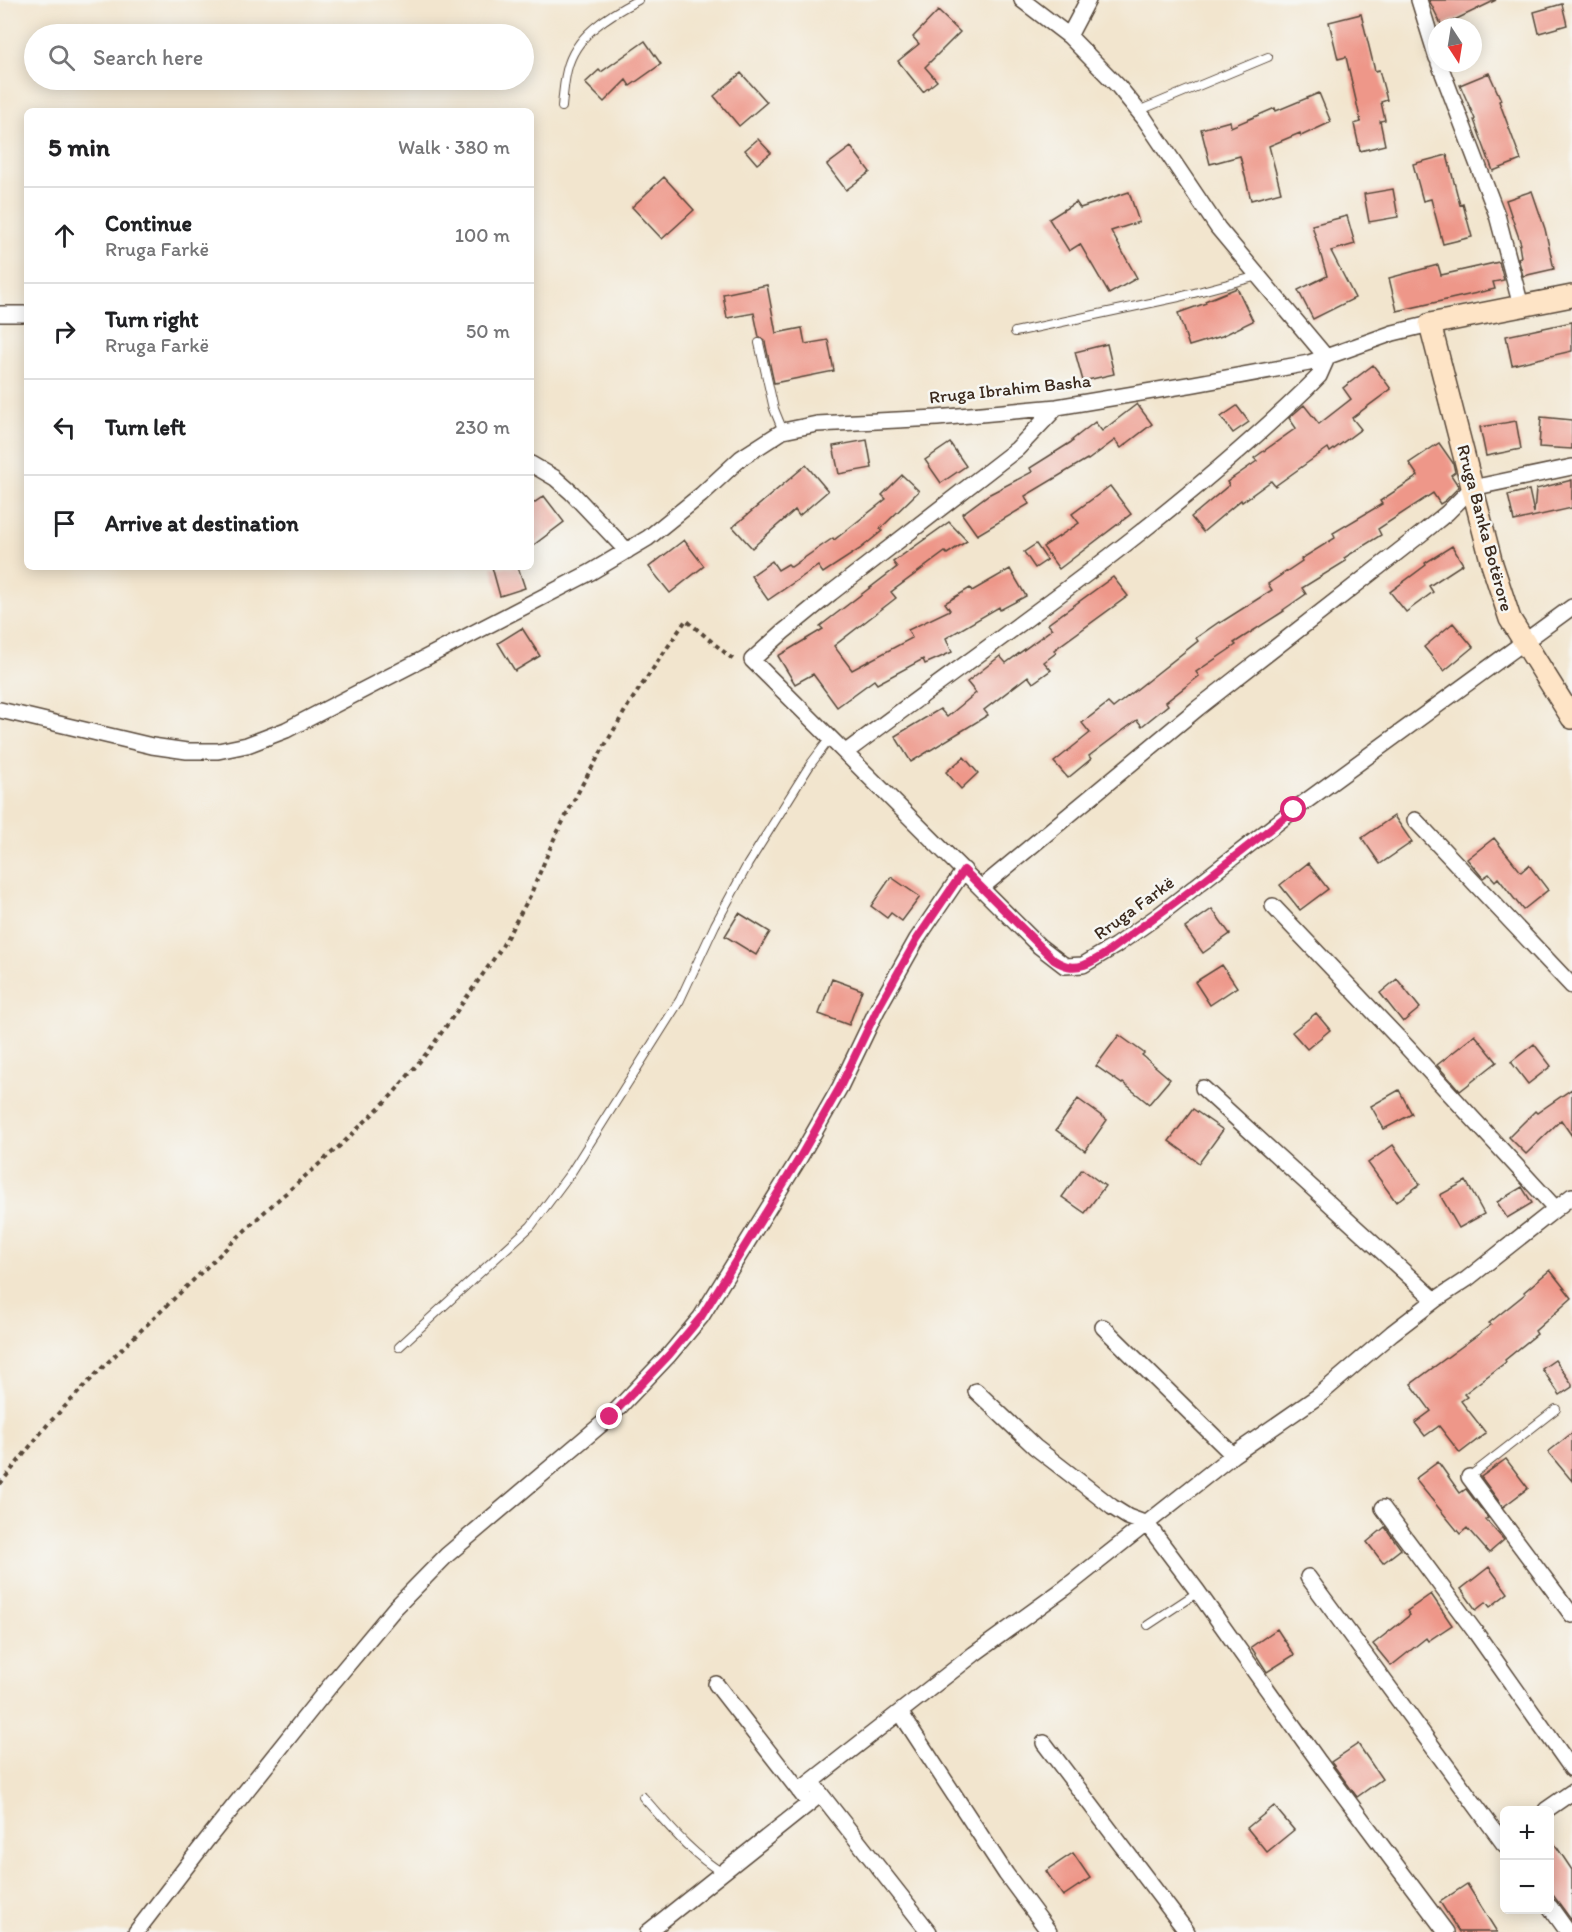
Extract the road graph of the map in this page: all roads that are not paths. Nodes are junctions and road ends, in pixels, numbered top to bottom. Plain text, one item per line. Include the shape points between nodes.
1 (638, 0) edge
2 (1022, 0) edge
3 (1088, 0) edge
4 (1419, 0) edge
5 (1428, 29) edge
6 (1069, 36) junction
7 (1268, 57) dead end
8 (1442, 72) edge
9 (562, 107) dead end
10 (1138, 111) junction
11 (1258, 276) junction
12 (1572, 296) edge
13 (1521, 306) junction
14 (0, 314) edge
15 (24, 314) edge
16 (1430, 324) junction
17 (1015, 332) dead end
18 (759, 343) dead end
19 (1327, 358) junction
20 (1056, 407) junction
21 (783, 431) junction
22 (534, 466) edge
23 (1572, 467) edge
24 (1472, 488) junction
25 (627, 550) junction
26 (1572, 607) edge
27 (1524, 644) junction
28 (0, 710) edge
29 (1572, 718) edge
30 (831, 737) junction
31 (846, 752) junction
32 (1414, 820) dead end
33 (964, 870) junction
34 (981, 888) junction
35 (1273, 906) dead end
36 (1572, 986) edge
37 (1203, 1088) dead end
38 (1572, 1196) edge
39 (1556, 1209) junction
40 (1436, 1300) junction
41 (1103, 1327) dead end
42 (399, 1347) dead end
43 (976, 1391) dead end
44 (1556, 1409) dead end
45 (1233, 1455) junction
46 (1468, 1477) joint
47 (1383, 1508) dead end
48 (1147, 1524) junction
49 (1308, 1577) dead end
50 (1198, 1592) junction
51 (1572, 1615) edge
52 (1148, 1625) dead end
53 (716, 1684) dead end
54 (900, 1712) junction
55 (1044, 1743) dead end
56 (1572, 1769) edge
57 (805, 1786) junction
58 (1572, 1792) edge
59 (643, 1797) dead end
60 (815, 1799) junction
61 (1552, 1806) edge
62 (1500, 1836) edge
63 (723, 1873) junction
64 (1554, 1913) edge
65 (136, 1932) edge
66 (648, 1932) edge
67 (929, 1932) edge
68 (1049, 1932) edge
69 (1187, 1932) edge
70 (1446, 1932) edge
71 (1568, 1932) edge

1 - 9 lane via 593,29 575,50 567,69
2 - 6 street
3 - 6 street
4 - 5 street
6 - 10 street
7 - 10 lane
8 - 13 street via 1497,215
10 - 11 street via 1218,228
11 - 17 lane
11 - 19 street
12 - 13 street
13 - 16 street
14 - 15 street
16 - 19 street, Rruga Ibrahim Basha via 1393,333
16 - 24 street, Rruga Banka Botërore
18 - 21 lane
19 - 20 street, Rruga Ibrahim Basha
19 - 31 street via 1319,376 1217,470 1097,567
20 - 21 street, Rruga Ibrahim Basha via 817,424
20 - 30 street, Rruga Farkë via 1017,448 752,660
21 - 25 street, Rruga Ibrahim Basha via 741,458 670,522
22 - 25 street via 564,485
23 - 24 street
24 - 27 street, Rruga Banka Botërore via 1500,593
24 - 34 street via 1421,534 1198,708
25 - 28 street, Rruga Ibrahim Basha via 286,730 247,745 187,752
26 - 27 street, Rruga Farkë
27 - 29 street, Rruga Banka Botërore
27 - 34 street, Rruga Farkë via 1294,810 1159,915 1083,965 1065,966 1054,960
30 - 31 street, Rruga Farkë
30 - 42 lane via 748,864 680,1000 572,1171 531,1226
31 - 33 street, Rruga Farkë
32 - 36 street
33 - 34 street, Rruga Farkë
33 - 65 street via 917,939 840,1087 701,1317 610,1417 447,1555 395,1608
35 - 39 street
37 - 40 street
38 - 39 street
39 - 40 street
40 - 45 street via 1317,1397
41 - 45 street
43 - 48 street via 1035,1447 1103,1500
44 - 46 lane
45 - 48 street
46 - 51 street
47 - 56 street
48 - 50 street
48 - 54 street
49 - 62 street
50 - 52 lane
50 - 70 street
53 - 57 street
54 - 57 street
54 - 68 street via 1006,1874
55 - 69 street
57 - 60 street
58 - 61 street
59 - 63 lane via 704,1862
60 - 63 street
60 - 67 street
63 - 66 street
64 - 71 street

